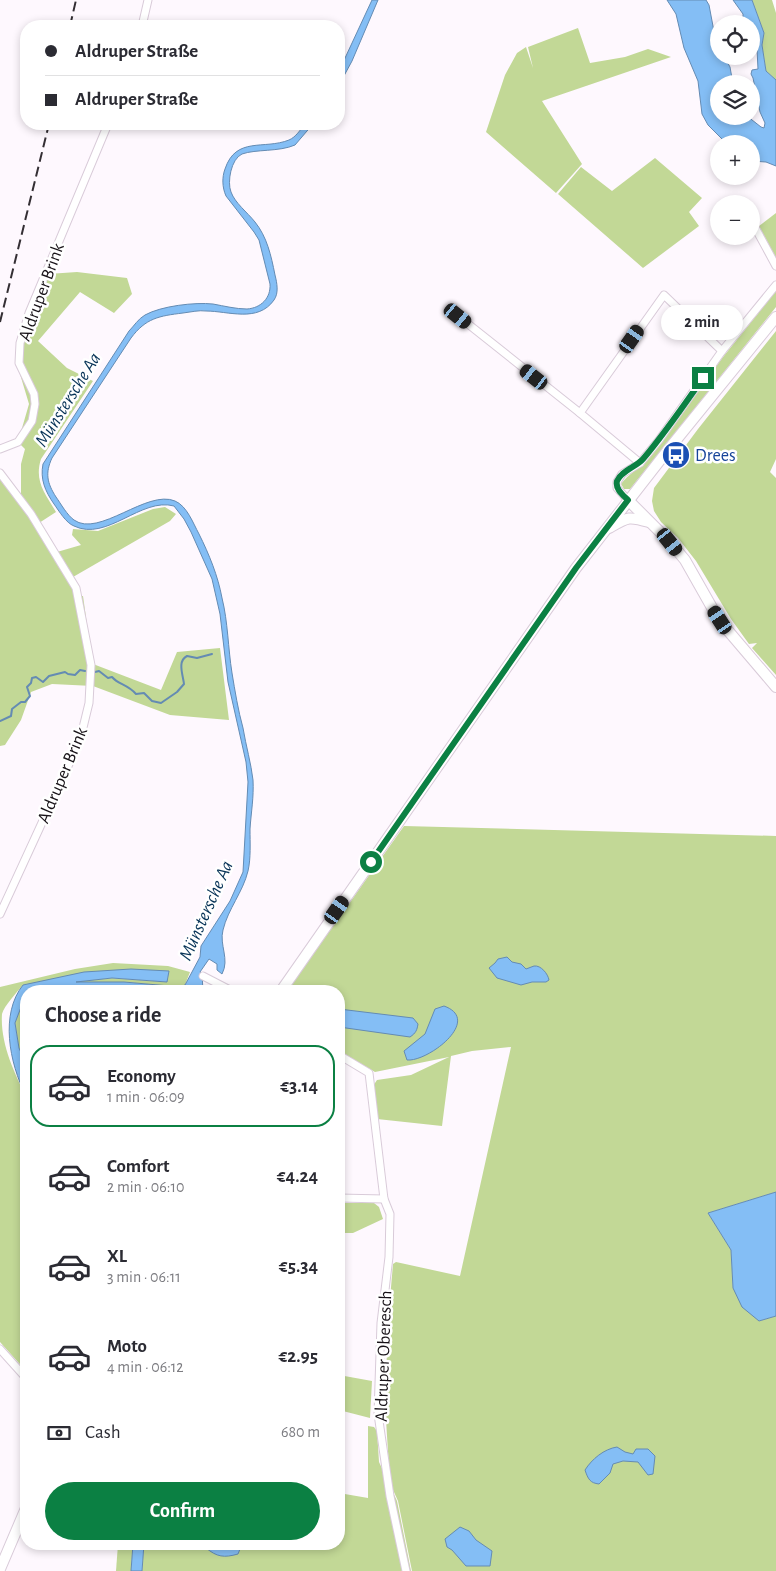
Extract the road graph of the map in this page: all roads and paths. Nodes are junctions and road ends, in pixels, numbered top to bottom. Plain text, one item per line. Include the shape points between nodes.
1 (148, 0) edge
2 (143, 20) edge
3 (105, 130) edge
4 (760, 237) edge
5 (776, 266) edge
6 (776, 285) edge
7 (458, 316) dead end
8 (776, 317) edge
9 (722, 351) junction
10 (580, 413) junction
11 (0, 449) edge
12 (640, 462) junction
13 (0, 473) edge
14 (628, 500) junction
15 (650, 522) junction
16 (604, 530) junction
17 (776, 687) edge
18 (0, 914) edge
19 (203, 976) dead end
20 (220, 985) edge
21 (285, 985) edge
22 (345, 1059) edge
23 (345, 1198) edge
24 (384, 1199) junction
25 (0, 1349) edge
26 (20, 1371) edge
27 (20, 1522) edge
28 (0, 1569) edge
29 (406, 1571) edge

1 - 2 street
3 - 11 street, Aldruper Brink via 28,313 20,343 19,363 34,394 32,422 18,442
4 - 5 street
6 - 9 street
7 - 10 street
8 - 14 main road
9 - 10 street via 664,295
9 - 12 street
10 - 12 street
12 - 14 street via 622,474 617,482 617,488
13 - 18 street, Aldruper Brink via 31,514 76,588 91,665 89,703 80,740
14 - 15 main road
14 - 16 main road
15 - 16 main road via 627,518
15 - 17 main road via 685,560 720,620
16 - 21 main road
19 - 20 street
22 - 24 street, Aldruper Oberesch via 368,1073
23 - 24 street
24 - 29 street, Aldruper Oberesch via 390,1214 378,1414 390,1496
25 - 26 street
27 - 28 main road

